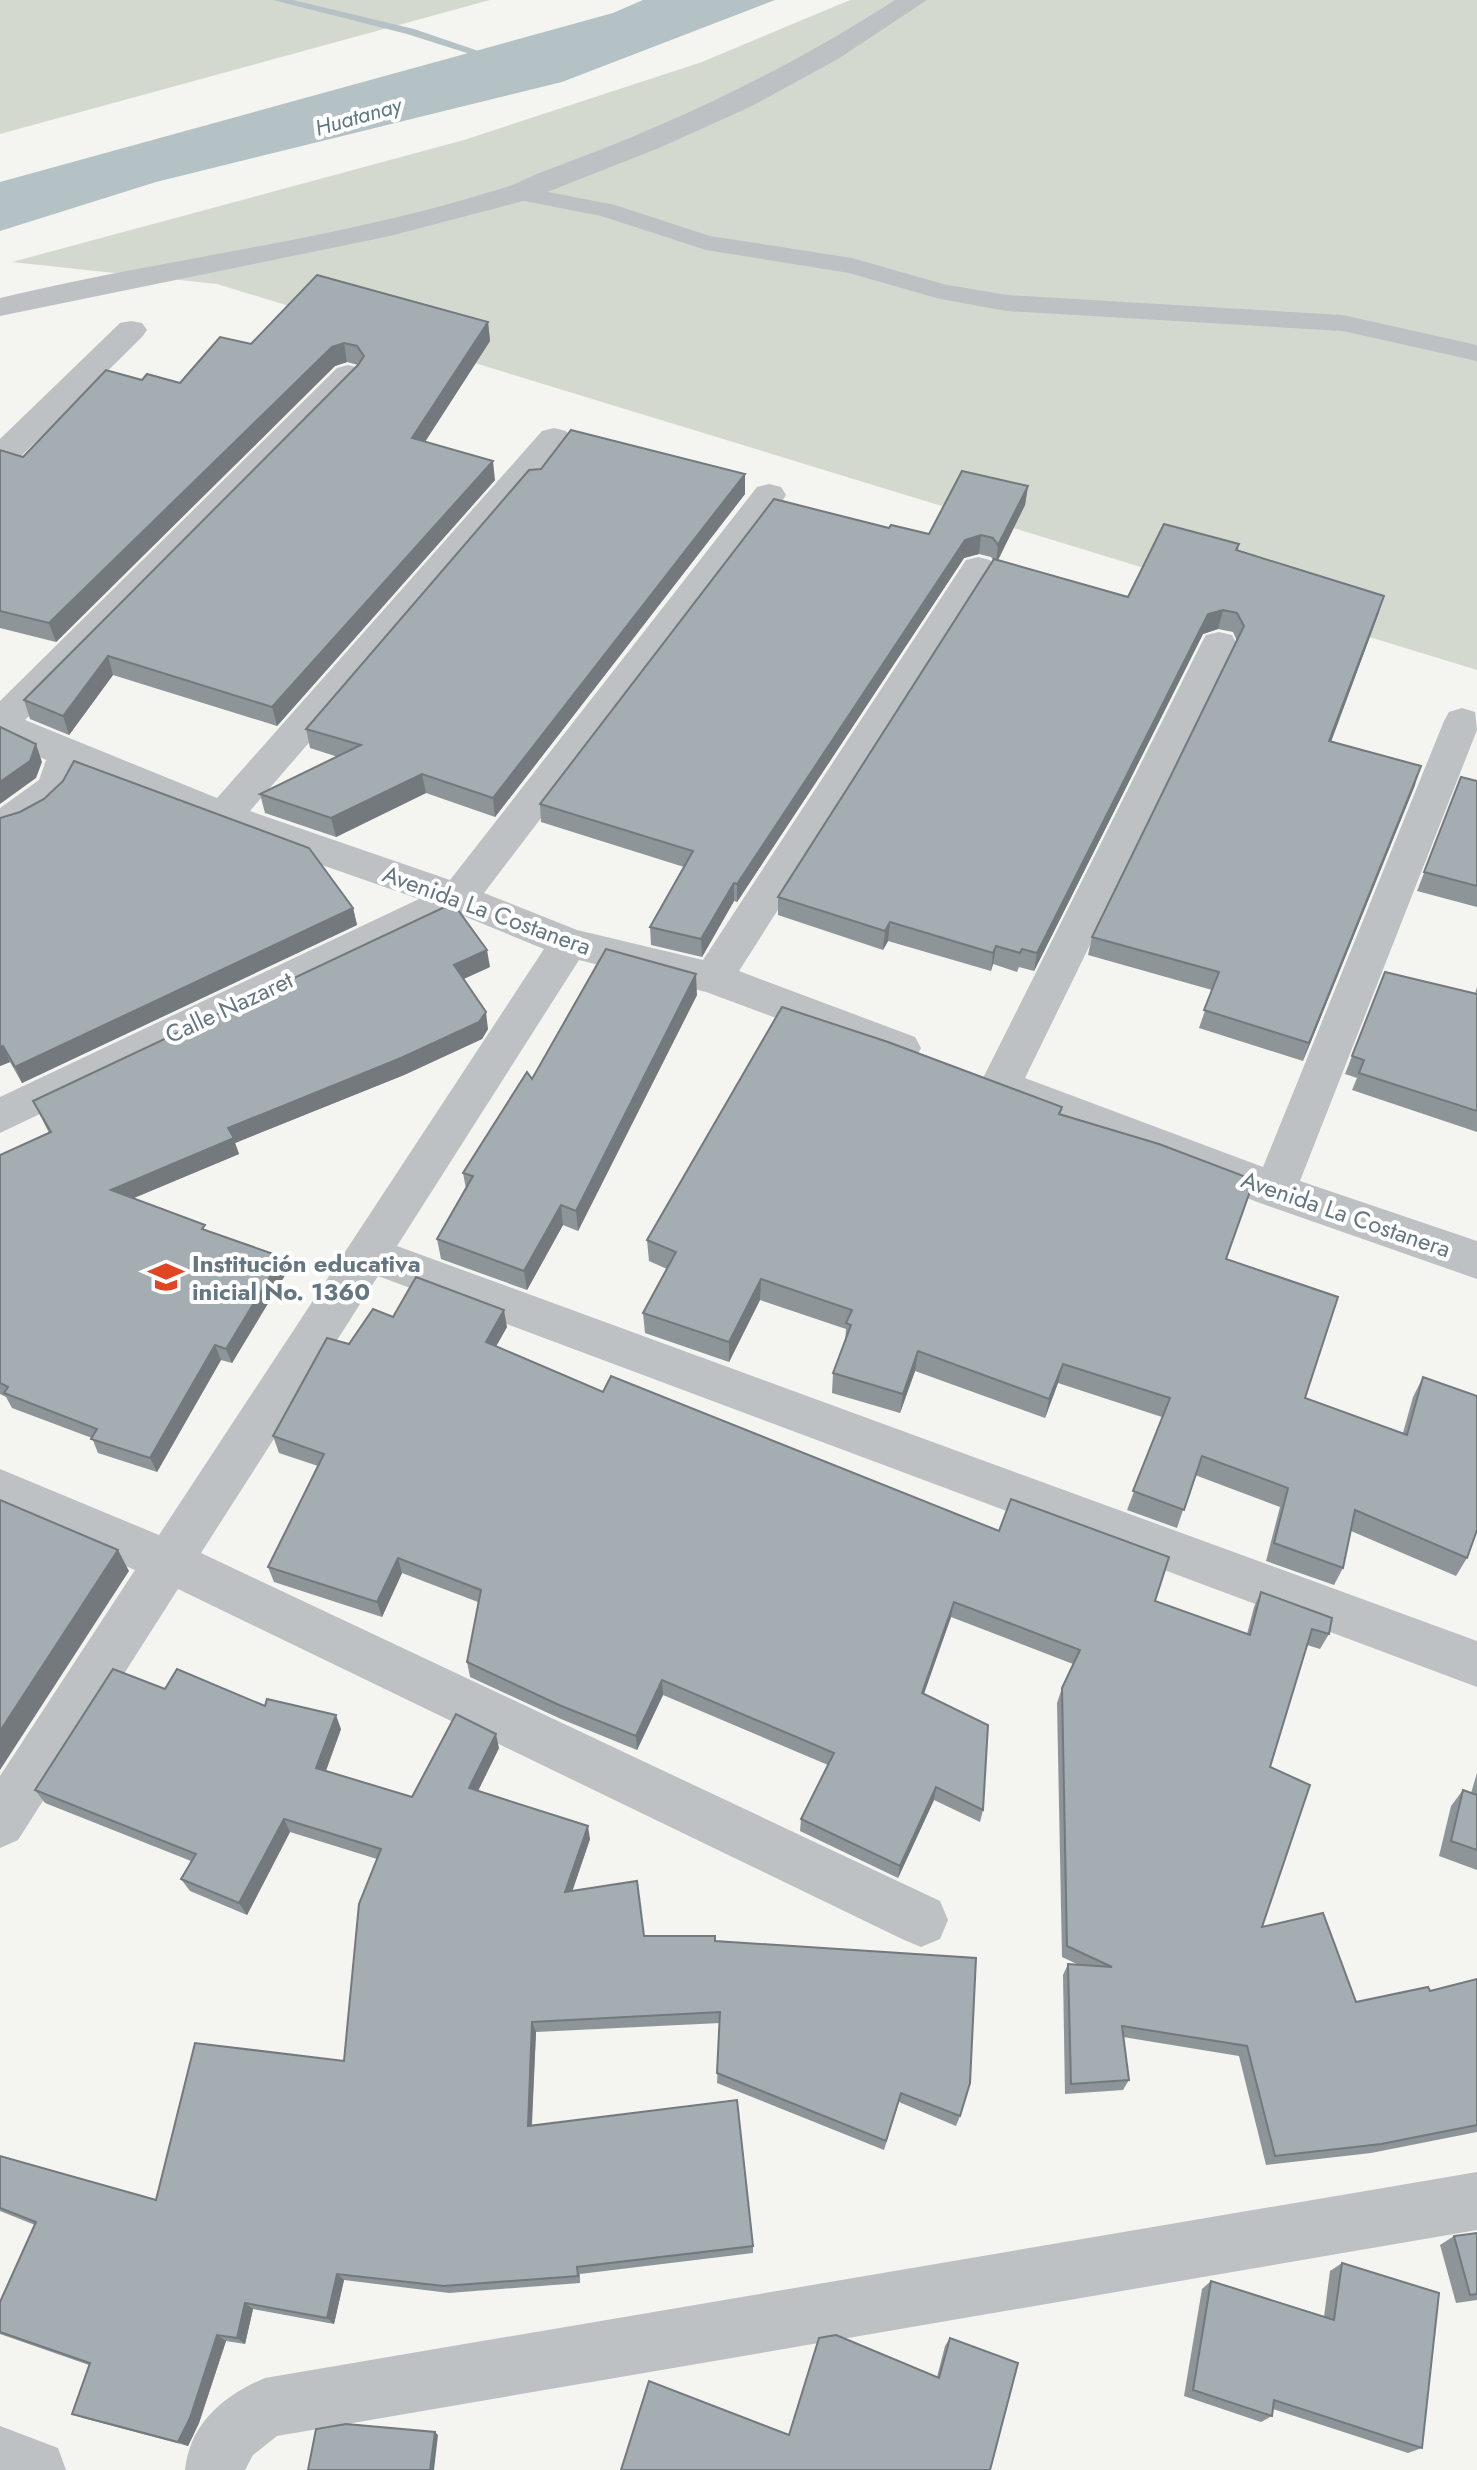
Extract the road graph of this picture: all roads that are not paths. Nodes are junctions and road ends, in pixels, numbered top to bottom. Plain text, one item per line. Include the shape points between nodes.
1 (913, 0) edge
2 (518, 193) junction
3 (0, 307) edge
4 (131, 330) dead end
5 (1477, 353) edge
6 (348, 375) edge
7 (554, 438) dead end
8 (0, 458) edge
9 (769, 495) dead end
10 (978, 568) dead end
11 (1219, 644) dead end
12 (1462, 721) dead end
13 (0, 723) edge
14 (67, 754) junction
15 (224, 816) junction
16 (0, 822) edge
17 (458, 898) junction
18 (569, 943) junction
19 (713, 978) junction
20 (929, 1059) edge
21 (0, 1116) edge
22 (1275, 1190) junction
23 (366, 1253) junction
24 (1477, 1260) edge
25 (0, 1490) edge
26 (172, 1561) junction
27 (1477, 1664) edge
28 (0, 1822) edge
29 (921, 1920) dead end
30 (1477, 2201) edge
31 (0, 2456) edge
32 (36, 2470) edge
33 (215, 2470) edge

1 - 2 street via 724,109 639,149
2 - 3 street via 419,219
2 - 5 lane via 606,210 706,243 852,266 1007,303 1343,323
4 - 8 street
6 - 13 street
7 - 15 street
9 - 17 street
10 - 19 street
11 - 22 street, Avenida La Costanera via 986,1081
12 - 22 street
13 - 14 street, Avenida La Costanera
14 - 15 street, Avenida La Costanera
14 - 16 street via 56,787 21,815
15 - 17 street, Avenida La Costanera
17 - 18 street, Avenida La Costanera
17 - 21 street, Calle Nazaret
18 - 19 street, Avenida La Costanera
18 - 23 street
19 - 20 street, Avenida La Costanera
22 - 24 street, Avenida La Costanera
23 - 26 street
23 - 27 street
25 - 26 street
26 - 28 street
26 - 29 street
30 - 33 street via 265,2408 228,2434
31 - 32 street

